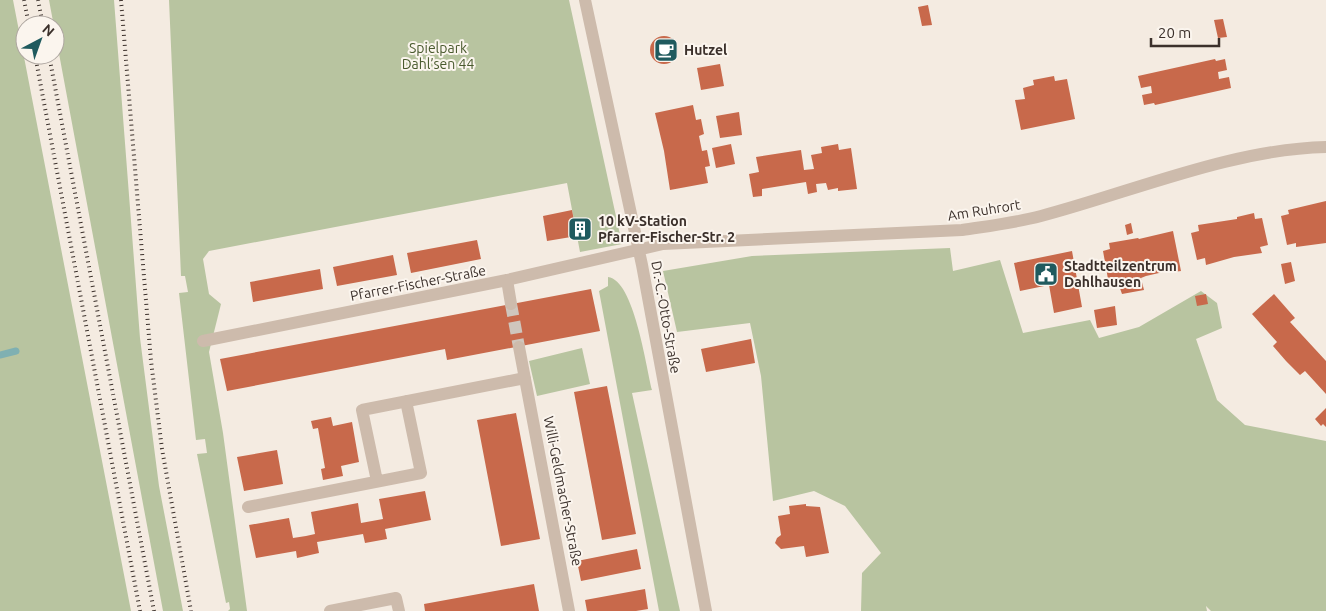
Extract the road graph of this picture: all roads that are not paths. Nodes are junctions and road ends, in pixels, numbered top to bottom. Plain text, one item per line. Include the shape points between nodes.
1 (585, 0) edge
2 (1326, 147) edge
3 (639, 250) junction
4 (507, 280) junction
5 (511, 304) tunnel mouth
6 (203, 341) dead end
7 (519, 346) tunnel mouth
8 (525, 378) junction
9 (406, 401) junction
10 (377, 481) junction
11 (248, 507) dead end
12 (330, 611) edge
13 (399, 611) edge
14 (569, 611) edge
15 (706, 611) edge

1 - 3 street, Dr.-C.-Otto-Straße
2 - 3 street, Am Ruhrort via 1284,151 1220,164 1039,216 962,230 663,244
3 - 4 street, Pfarrer-Fischer-Straße
3 - 15 street, Dr.-C.-Otto-Straße
4 - 5 street
4 - 6 street, Pfarrer-Fischer-Straße
7 - 8 street, Willi-Geldmacher-Straße
8 - 9 street
8 - 14 street, Willi-Geldmacher-Straße
9 - 10 street via 362,410
9 - 10 street via 421,473
10 - 11 street
12 - 13 street via 396,598

